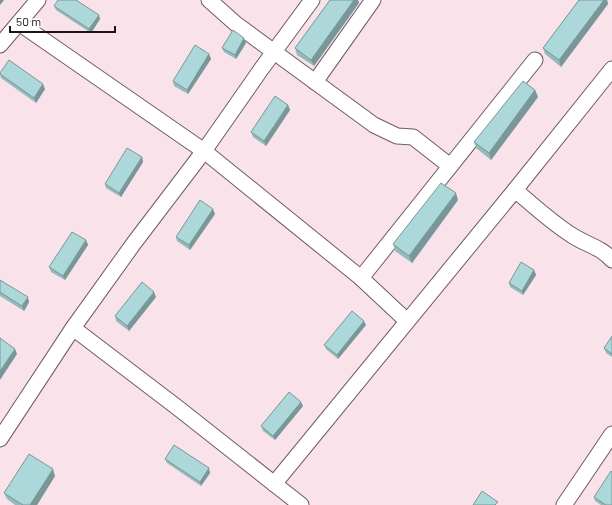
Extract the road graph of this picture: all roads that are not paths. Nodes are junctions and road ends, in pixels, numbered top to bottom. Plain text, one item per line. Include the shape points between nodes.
1 (38, 0) edge
2 (209, 0) edge
3 (312, 0) edge
4 (373, 0) edge
5 (19, 23) junction
6 (0, 45) edge
7 (274, 51) junction
8 (535, 60) dead end
9 (612, 69) edge
10 (315, 82) junction
11 (204, 152) junction
12 (450, 166) junction
13 (515, 190) junction
14 (612, 260) edge
15 (361, 278) junction
16 (407, 321) junction
17 (73, 328) junction
18 (612, 434) edge
19 (0, 440) edge
20 (274, 484) junction
21 (301, 505) edge
22 (564, 505) edge

1 - 5 street
2 - 7 street via 236,24
3 - 7 street
4 - 10 street
5 - 6 street
5 - 11 street
7 - 10 street
7 - 11 street
8 - 12 street
9 - 13 street
10 - 12 street via 374,125 397,136 414,137
11 - 15 street
11 - 17 street
12 - 15 street
13 - 14 street via 573,236 606,253
13 - 16 street
15 - 16 street
16 - 20 street
17 - 19 street
17 - 20 street
18 - 22 street
20 - 21 street

